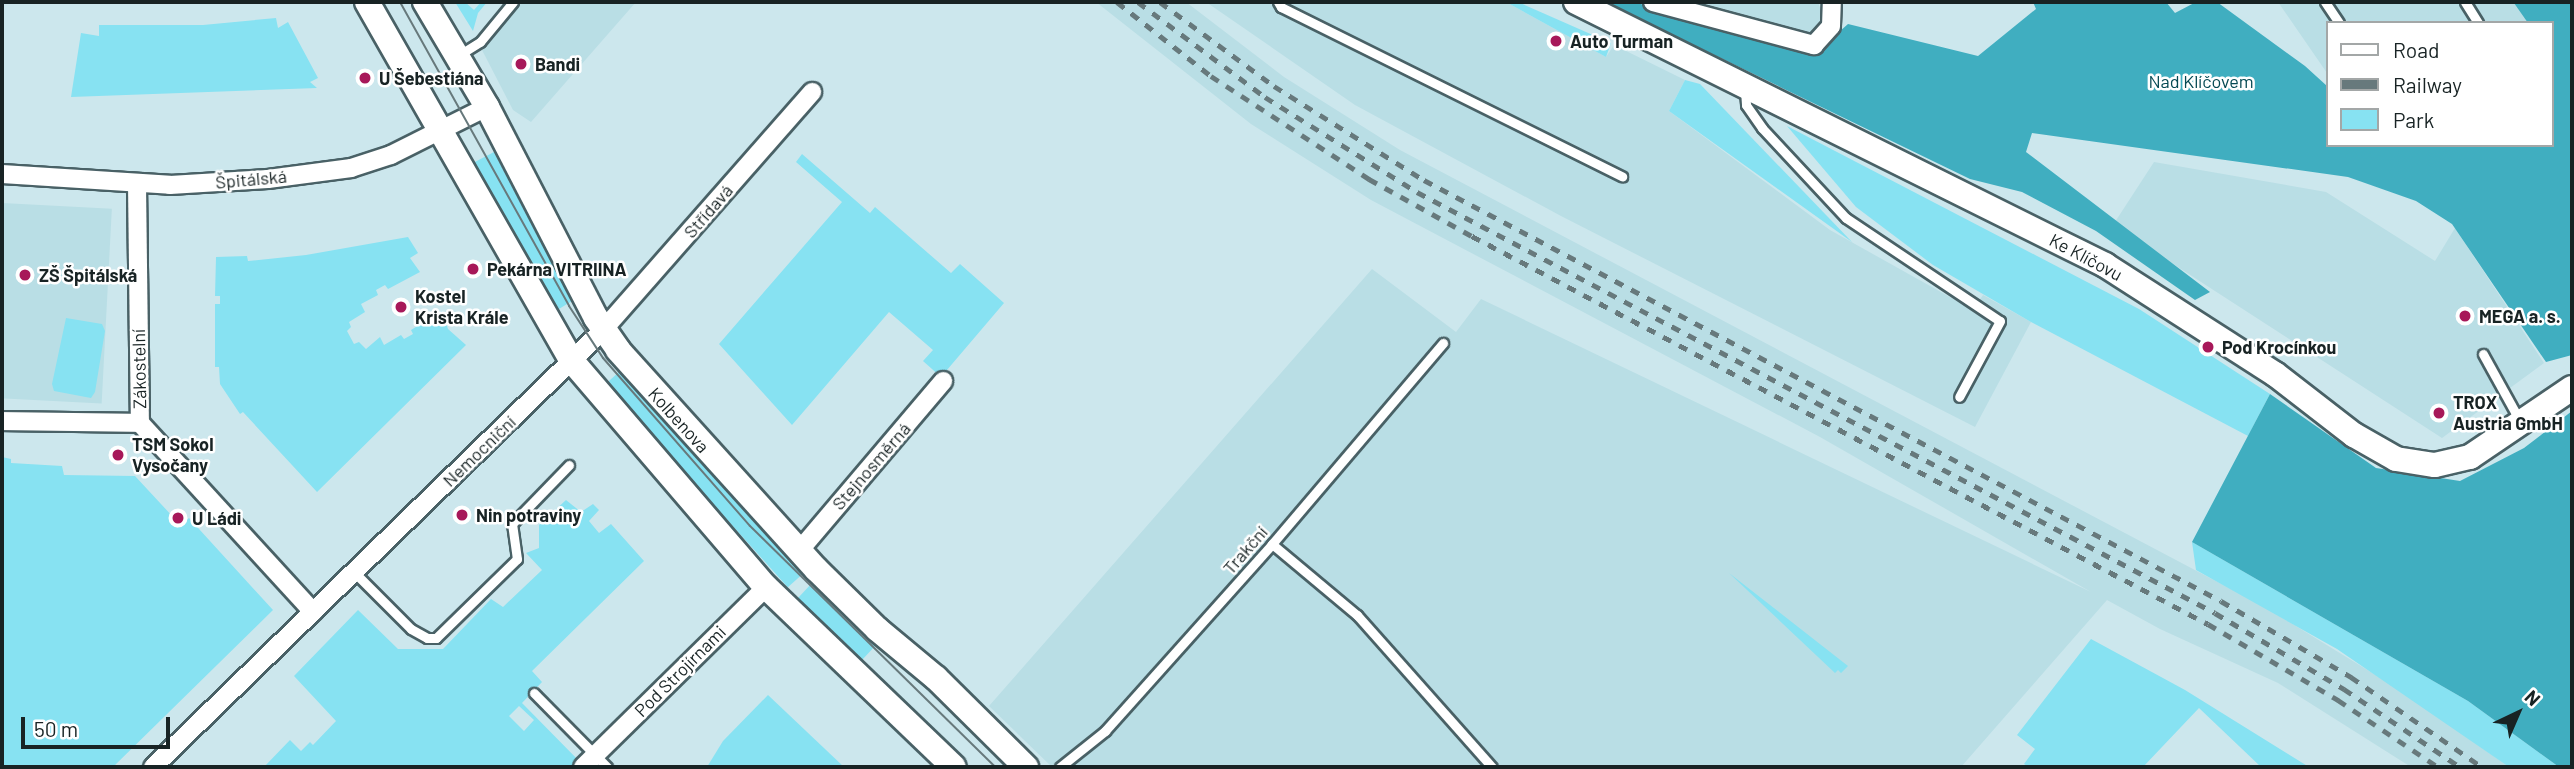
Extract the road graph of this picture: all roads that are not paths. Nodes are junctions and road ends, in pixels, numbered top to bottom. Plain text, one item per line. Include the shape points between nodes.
1 (367, 2) edge
2 (425, 2) edge
3 (513, 2) edge
4 (1278, 2) edge
5 (1576, 2) edge
6 (1653, 2) edge
7 (1832, 2) edge
8 (2325, 2) edge
9 (2465, 2) edge
10 (2338, 21) edge
11 (2477, 21) edge
12 (457, 56) junction
13 (1744, 85) junction
14 (812, 92) dead end
15 (487, 107) junction
16 (439, 130) junction
17 (2, 174) edge
18 (1622, 176) dead end
19 (138, 184) junction
20 (603, 330) junction
21 (1443, 343) dead end
22 (2483, 354) dead end
23 (572, 361) junction
24 (943, 381) dead end
25 (2572, 388) edge
26 (1959, 397) dead end
27 (2, 421) edge
28 (140, 423) junction
29 (2521, 423) junction
30 (569, 465) dead end
31 (1272, 544) junction
32 (799, 551) junction
33 (355, 573) junction
34 (766, 587) junction
35 (313, 612) junction
36 (534, 693) dead end
37 (595, 763) edge
38 (153, 767) edge
39 (954, 767) edge
40 (1026, 767) edge
41 (1060, 767) edge
42 (1492, 767) edge

1 - 16 main road
2 - 12 main road, Kolbenova
3 - 12 lane via 480,42
4 - 18 lane via 1280,7
5 - 13 main road, Ke Klíčovu
6 - 7 street via 1814,45 1831,26
8 - 10 lane
9 - 11 lane
12 - 15 main road, Kolbenova
13 - 26 lane via 1746,105 1762,128 1846,218 2000,321
13 - 29 main road, Ke Klíčovu via 2105,265 2275,374 2354,435 2396,459 2416,465 2451,463 2470,457
14 - 20 street, Střídavá
15 - 16 street, Špitálská
15 - 20 main road, Kolbenova
16 - 19 street, Špitálská via 391,155 351,168 268,179
16 - 23 main road
17 - 19 street, Špitálská
19 - 28 street, Zákostelní
20 - 23 street, Nemocniční
20 - 32 main road, Kolbenova
21 - 31 lane, Trakční
22 - 29 lane
23 - 33 street, Nemocniční
23 - 34 main road
24 - 32 street, Stejnosměrná
25 - 29 main road, Ke Klíčovu
27 - 28 street
28 - 35 street, Zákostelní
30 - 33 lane via 512,524 517,559 436,638 411,629
31 - 41 lane, Trakční via 1105,731
31 - 42 lane via 1357,615
32 - 40 main road, Kolbenova
33 - 35 street, Nemocniční
34 - 37 street, Pod Strojírnami
34 - 39 main road
35 - 38 street, Nemocniční
36 - 37 lane, Pod Strojírnami

